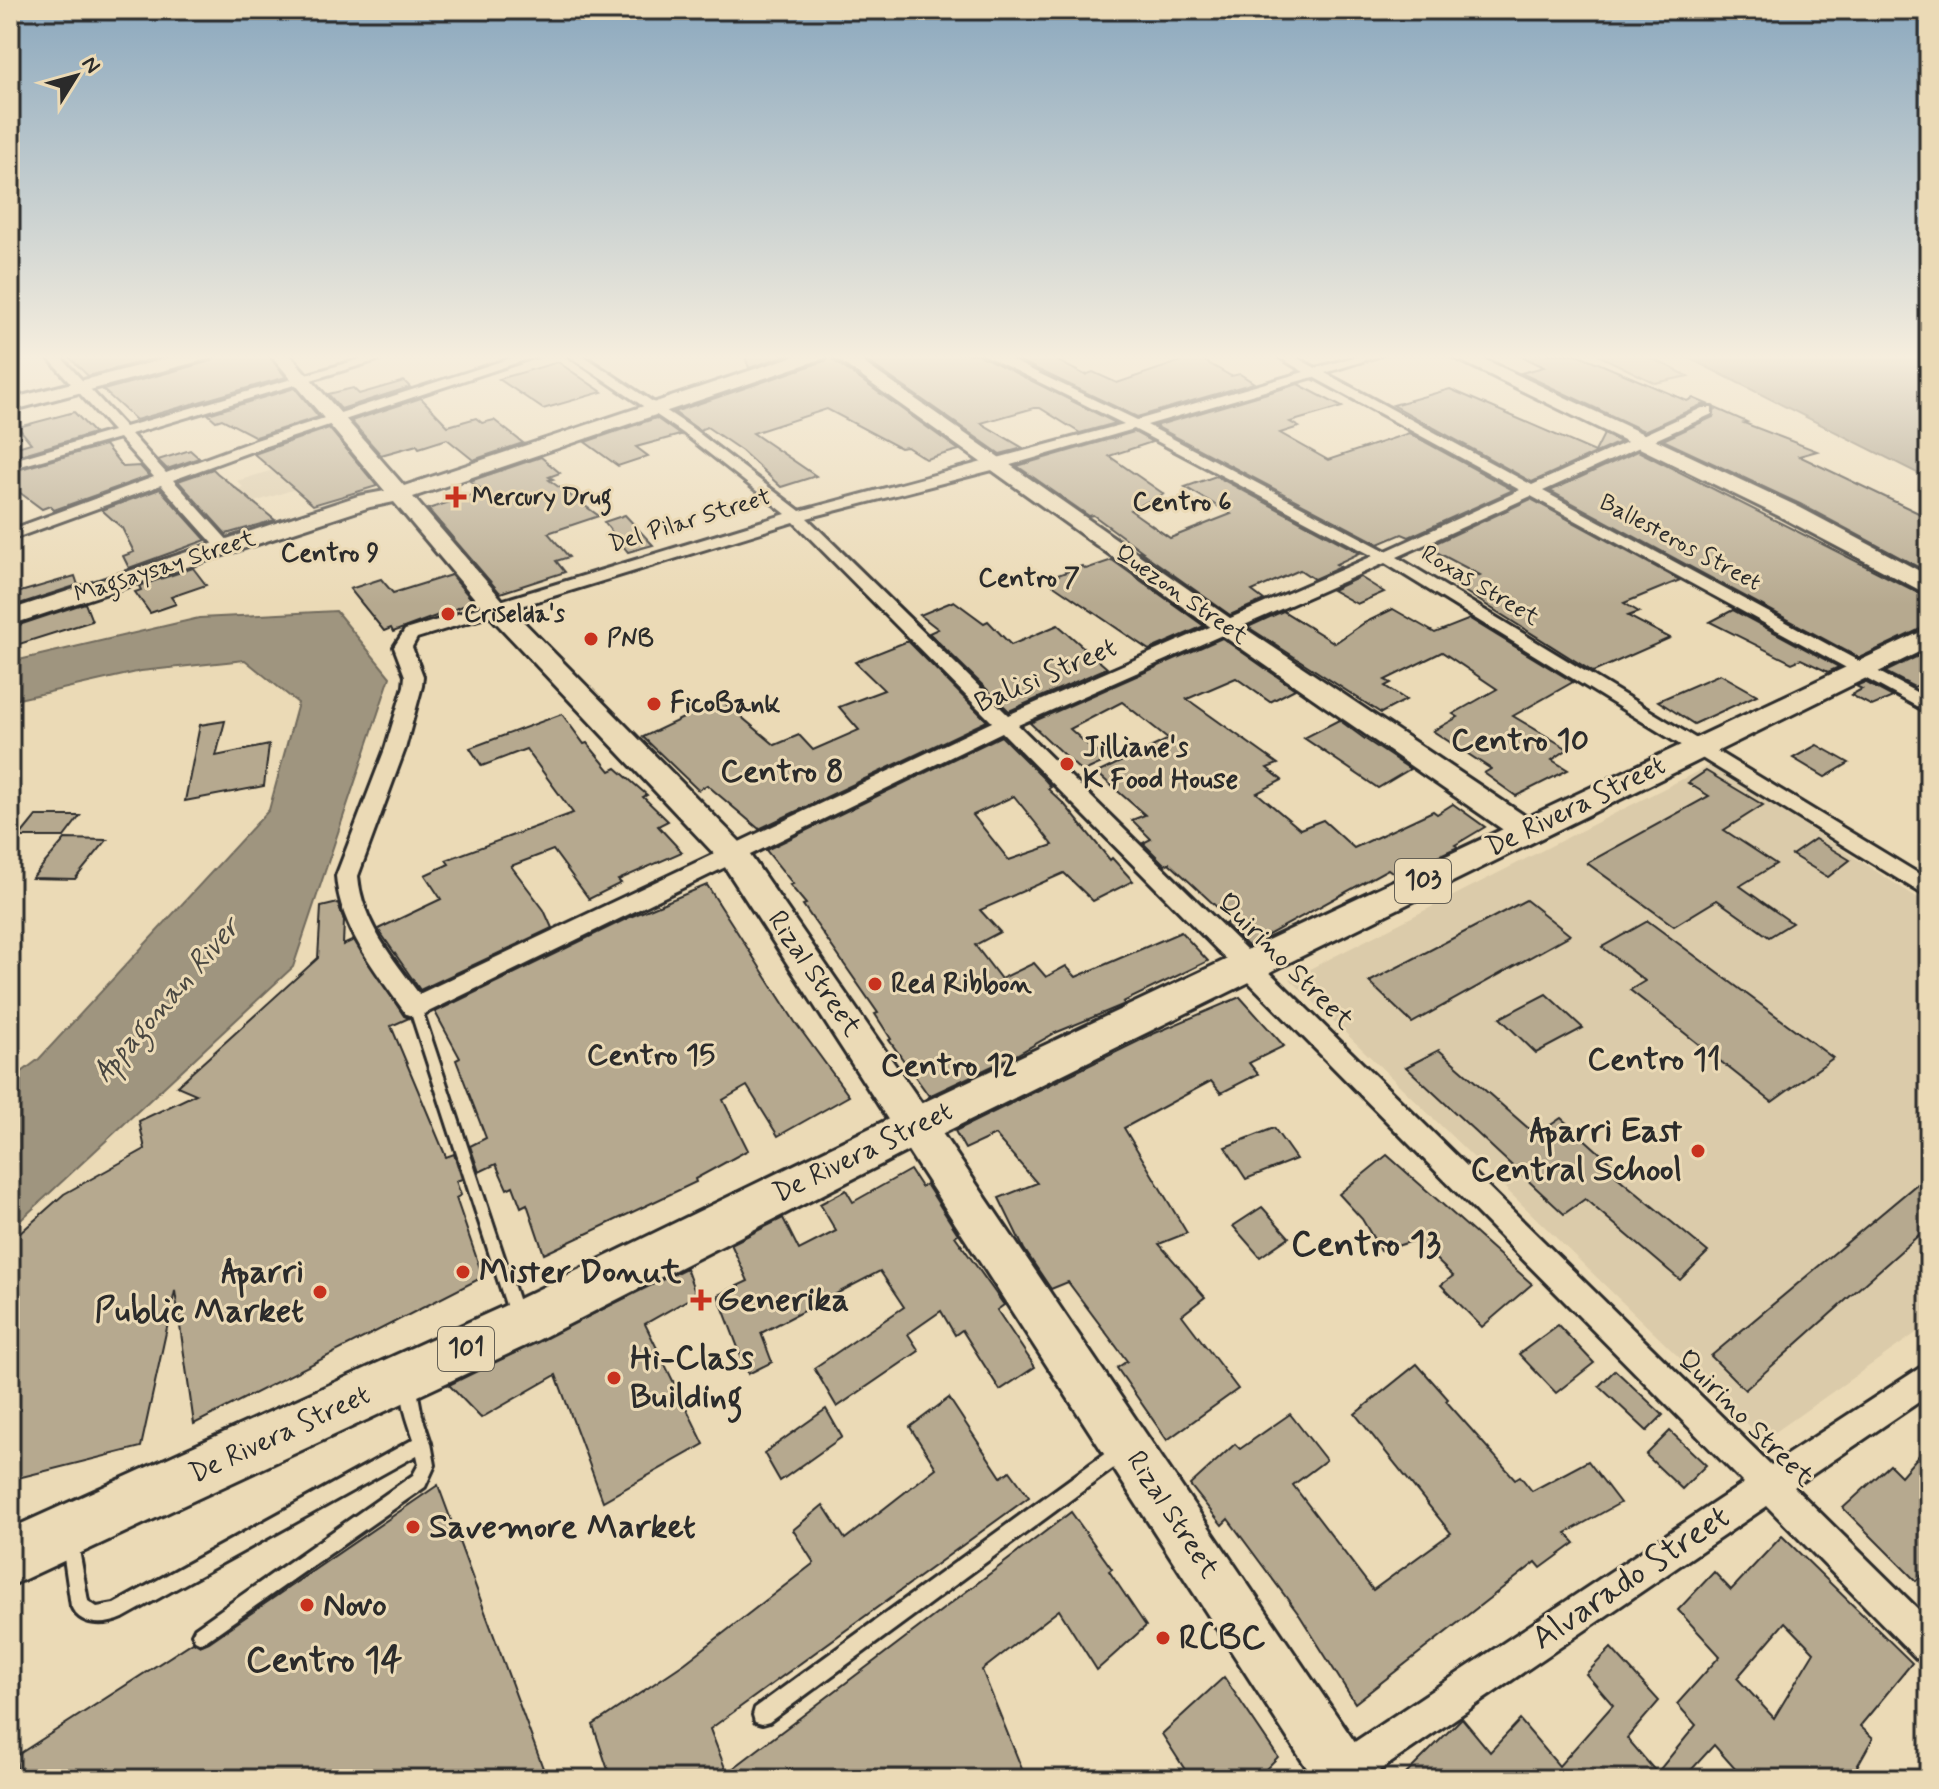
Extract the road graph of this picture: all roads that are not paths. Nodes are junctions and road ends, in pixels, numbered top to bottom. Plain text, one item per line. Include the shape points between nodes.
1 (105, 437) edge
2 (124, 437) edge
3 (281, 437) edge
4 (351, 437) edge
5 (557, 437) edge
6 (700, 437) edge
7 (956, 437) edge
8 (1089, 437) edge
9 (1160, 437) edge
10 (1434, 437) edge
11 (1631, 437) edge
12 (1650, 437) edge
13 (1640, 442) junction
14 (10, 465) edge
15 (995, 465) junction
16 (162, 478) junction
17 (396, 491) junction
18 (1532, 491) junction
19 (797, 516) junction
20 (10, 535) edge
21 (225, 547) junction
22 (1386, 557) junction
23 (1929, 587) edge
24 (496, 608) junction
25 (10, 618) edge
26 (1228, 628) junction
27 (1929, 636) edge
28 (1861, 669) junction
29 (1929, 707) edge
30 (1005, 723) junction
31 (1698, 748) junction
32 (1526, 831) junction
33 (732, 853) junction
34 (1929, 890) edge
35 (1246, 966) junction
36 (415, 1007) junction
37 (916, 1126) junction
38 (519, 1324) junction
39 (409, 1375) junction
40 (1929, 1377) edge
41 (423, 1443) junction
42 (1128, 1448) junction
43 (1769, 1485) junction
44 (68, 1533) junction
45 (10, 1558) edge
46 (201, 1634) dead end
47 (1929, 1645) edge
48 (762, 1715) dead end
49 (1341, 1777) edge

1 - 14 street
2 - 16 street
3 - 16 street
4 - 17 street, Rizal Street
5 - 17 street, Magsaysay Street
6 - 19 street, Quirino Street
7 - 15 street, Quezon Street
8 - 15 street, Del Pilar Street
9 - 22 street, Roxas Street
10 - 18 street, Ballesteros Street
11 - 13 main road
12 - 13 street, Balisi Street
13 - 18 street, Balisi Street
13 - 23 main road via 1790,512
15 - 19 street, Del Pilar Street
15 - 26 street, Quezon Street
16 - 20 street
16 - 21 street
17 - 21 street, Magsaysay Street
17 - 24 street, Rizal Street
18 - 22 street, Balisi Street
18 - 28 street, Ballesteros Street
19 - 24 street, Del Pilar Street
19 - 30 street, Quirino Street
21 - 25 street, Magsaysay Street
22 - 26 street, Balisi Street
22 - 31 street, Roxas Street
24 - 33 street, Rizal Street
24 - 36 street, Del Pilar Street via 411,634 403,642 413,686 347,876 351,905
26 - 30 street, Balisi Street
26 - 32 street, Quezon Street
27 - 28 main road, De Rivera Street / 103
28 - 29 street, Ballesteros Street
28 - 31 main road, De Rivera Street / 103
30 - 33 street, Balisi Street
30 - 35 street, Quirino Street
31 - 32 main road, De Rivera Street / 103
31 - 34 street, Roxas Street
32 - 35 main road, De Rivera Street / 103
33 - 36 street, Balisi Street
33 - 37 street, Rizal Street
35 - 37 main road, De Rivera Street / 103
35 - 43 street, Quirino Street
36 - 38 lane
37 - 38 main road, De Rivera Street / 101
37 - 42 street, Rizal Street
38 - 39 main road, De Rivera Street / 101
39 - 41 lane
39 - 44 main road, De Rivera Street / 101
40 - 43 street, Alvarado Street
41 - 44 lane via 166,1586 100,1617 80,1606
41 - 46 lane via 427,1465 419,1481
42 - 48 lane
42 - 49 street, Rizal Street
43 - 47 street, Quirino Street
43 - 49 street, Alvarado Street
44 - 45 main road, De Rivera Street / 101

